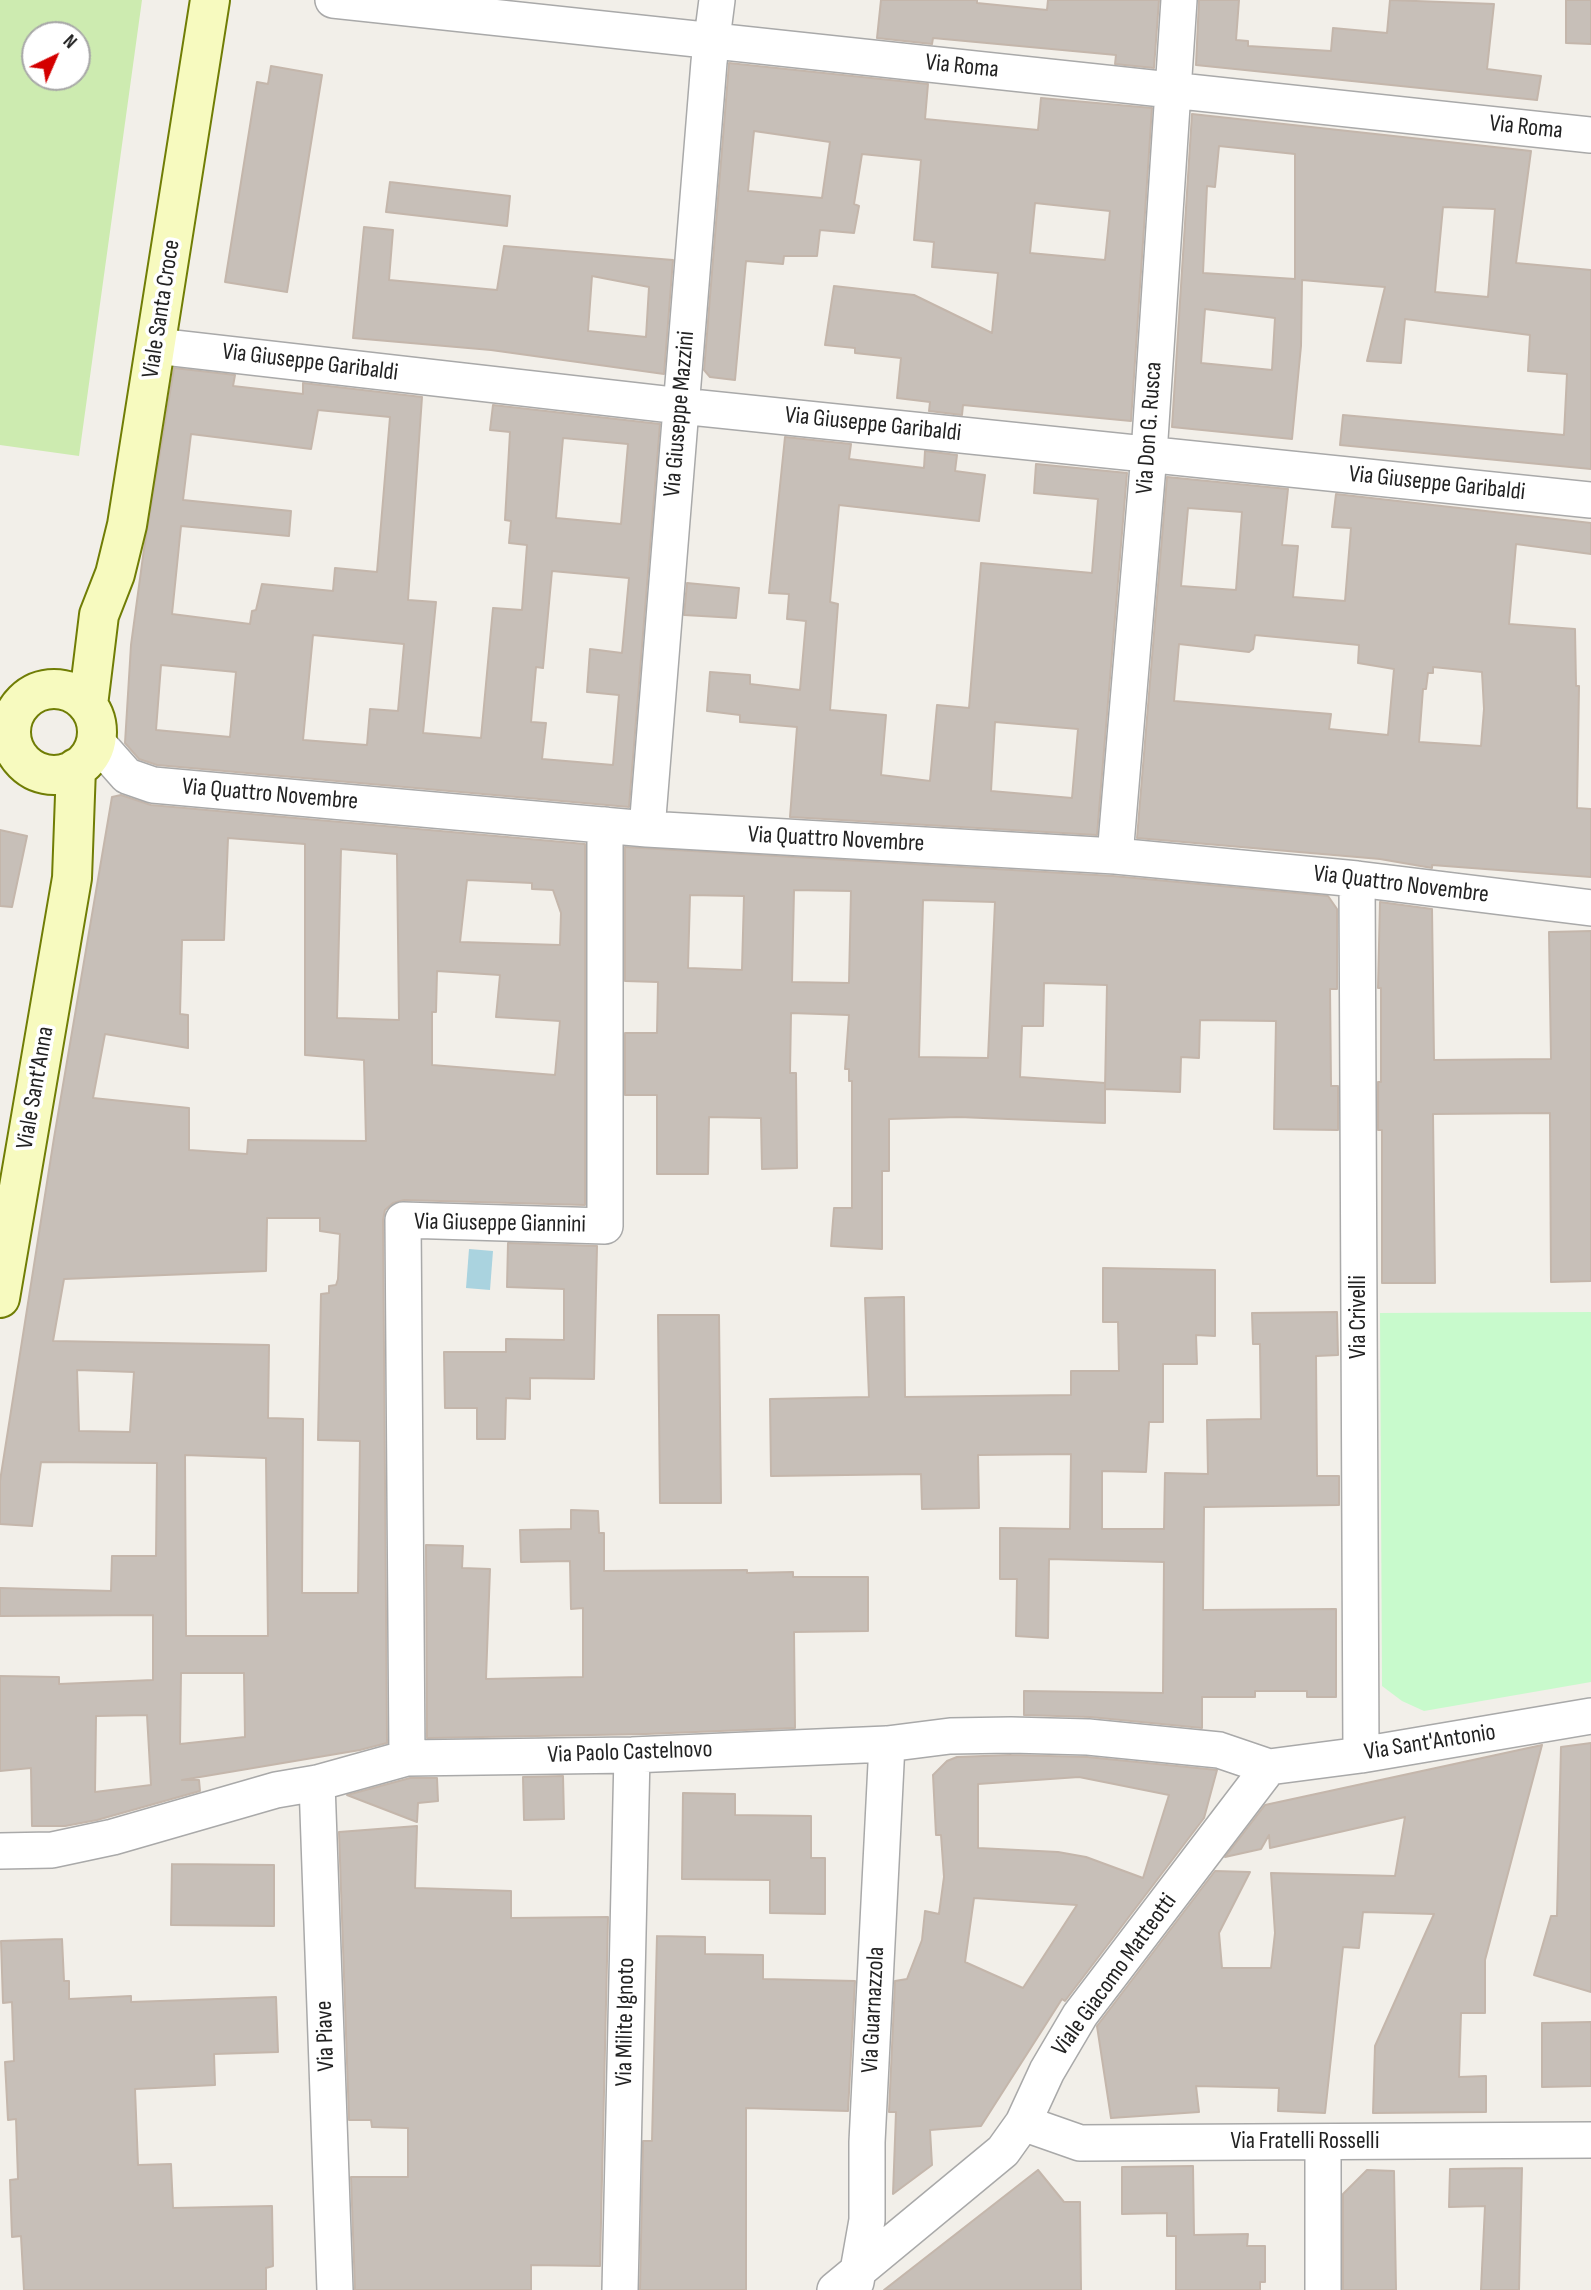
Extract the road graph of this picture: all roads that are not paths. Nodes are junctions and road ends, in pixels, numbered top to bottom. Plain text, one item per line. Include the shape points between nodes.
1 (210, 0) edge
2 (332, 0) edge
3 (717, 0) edge
4 (1179, 0) edge
5 (712, 40) junction
6 (1172, 90) junction
7 (1591, 135) edge
8 (156, 346) junction
9 (681, 406) junction
10 (1149, 454) junction
11 (1591, 500) edge
12 (99, 615) junction
13 (44, 690) junction
14 (87, 738) junction
15 (12, 745) edge
16 (606, 825) junction
17 (647, 829) junction
18 (1115, 856) junction
19 (72, 878) junction
20 (1357, 879) junction
21 (1591, 908) edge
22 (0, 1298) edge
23 (1591, 1716) edge
24 (887, 1744) junction
25 (632, 1755) junction
26 (1361, 1755) junction
27 (407, 1758) junction
28 (1269, 1767) junction
29 (317, 1783) junction
30 (0, 1851) edge
31 (1023, 2123) junction
32 (1591, 2140) edge
33 (1323, 2142) junction
34 (849, 2285) edge
35 (335, 2290) edge
36 (620, 2290) edge
37 (1323, 2290) edge

1 - 8 street, Viale Santa Croce
2 - 5 street, Via Roma
3 - 5 street, Via Giuseppe Mazzini
4 - 6 street, Via Don G. Rusca
5 - 6 street, Via Roma
5 - 9 street, Via Giuseppe Mazzini
6 - 7 street, Via Roma
6 - 10 street, Via Don G. Rusca
8 - 9 street, Via Giuseppe Garibaldi
8 - 12 street, Viale Santa Croce via 127,525
9 - 10 street, Via Giuseppe Garibaldi
9 - 17 street, Via Giuseppe Mazzini
10 - 11 street, Via Giuseppe Garibaldi
10 - 18 street, Via Don G. Rusca
12 - 13 street, Viale Santa Croce
12 - 14 street, Viale Santa Croce
13 - 14 street via 68,691
13 - 15 street via 19,706
14 - 15 street via 51,774
14 - 16 street, Via Quattro Novembre via 127,776 153,785
14 - 19 street, Viale Sant'Anna
15 - 19 street, Viale Sant'Anna via 51,805
16 - 17 street, Via Quattro Novembre
16 - 27 street, Via Giuseppe Giannini via 605,1226 403,1220
17 - 18 street, Via Quattro Novembre
18 - 20 street, Via Quattro Novembre
19 - 22 street, Viale Sant'Anna
20 - 21 street, Via Quattro Novembre
20 - 26 street, Via Crivelli
23 - 26 street, Via Sant'Antonio
24 - 25 street, Via Paolo Castelnovo
24 - 28 street, Via Paolo Castelnovo via 950,1736 1088,1737 1219,1750
24 - 34 street, Via Guarnazzola via 867,2220
25 - 27 street, Via Paolo Castelnovo
25 - 36 street, Via Milite Ignoto
26 - 28 street, Via Sant'Antonio
27 - 29 street, Via Paolo Castelnovo
28 - 31 street, Viale Giacomo Matteotti via 1080,2015
29 - 30 street, Via Paolo Castelnovo via 276,1790 101,1840 52,1850
29 - 35 street, Via Piave
31 - 33 street, Via Fratelli Rosselli via 1080,2143
31 - 34 street, Viale Giacomo Matteotti via 1003,2151
32 - 33 street, Via Fratelli Rosselli
33 - 37 street

